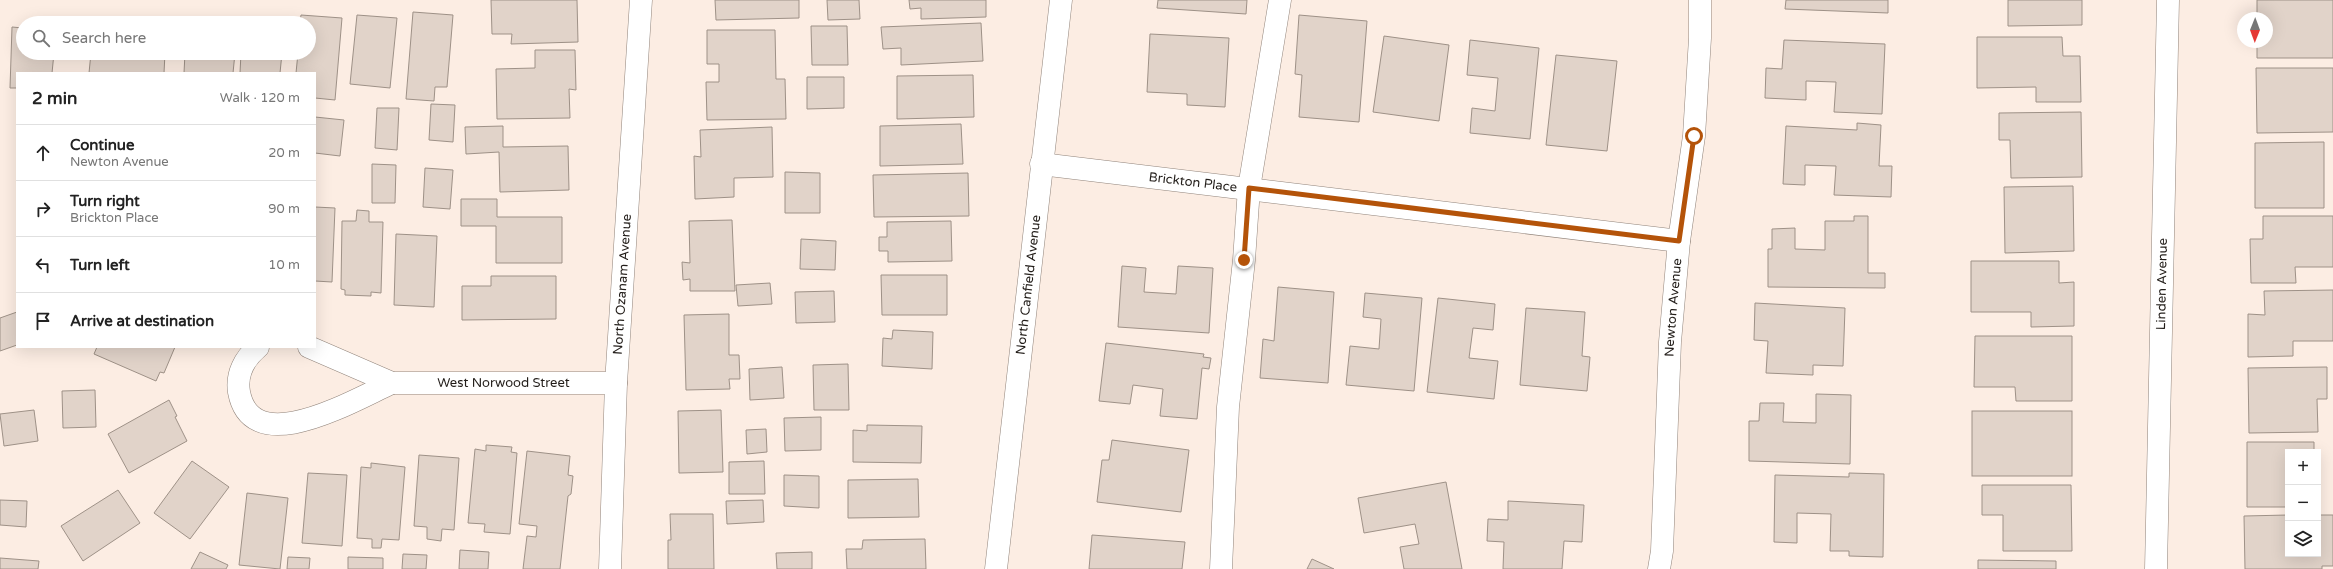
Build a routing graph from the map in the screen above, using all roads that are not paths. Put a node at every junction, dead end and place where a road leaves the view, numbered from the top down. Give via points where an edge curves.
1 (641, 0) edge
2 (1061, 0) edge
3 (1280, 0) edge
4 (1700, 0) edge
5 (2168, 0) edge
6 (1041, 164) junction
7 (1249, 188) junction
8 (1679, 241) junction
9 (257, 348) edge
10 (311, 348) edge
11 (392, 382) junction
12 (616, 383) junction
13 (610, 569) edge
14 (996, 569) edge
15 (1221, 569) edge
16 (1659, 569) edge
17 (2156, 569) edge

1 - 12 street, North Ozanam Avenue
2 - 6 street, North Canfield Avenue
3 - 7 street
4 - 8 street, Newton Avenue via 1694,136
5 - 17 street, Linden Avenue
6 - 7 street, Brickton Place
6 - 14 street, North Canfield Avenue
7 - 8 street, Brickton Place
7 - 15 street via 1228,407
8 - 16 street, Newton Avenue via 1670,342 1662,551
9 - 11 street, West Norwood Street via 248,356 240,372 239,392 245,408 261,423 277,426 296,423
10 - 11 street, West Norwood Street
11 - 12 street, West Norwood Street
12 - 13 street, North Ozanam Avenue

